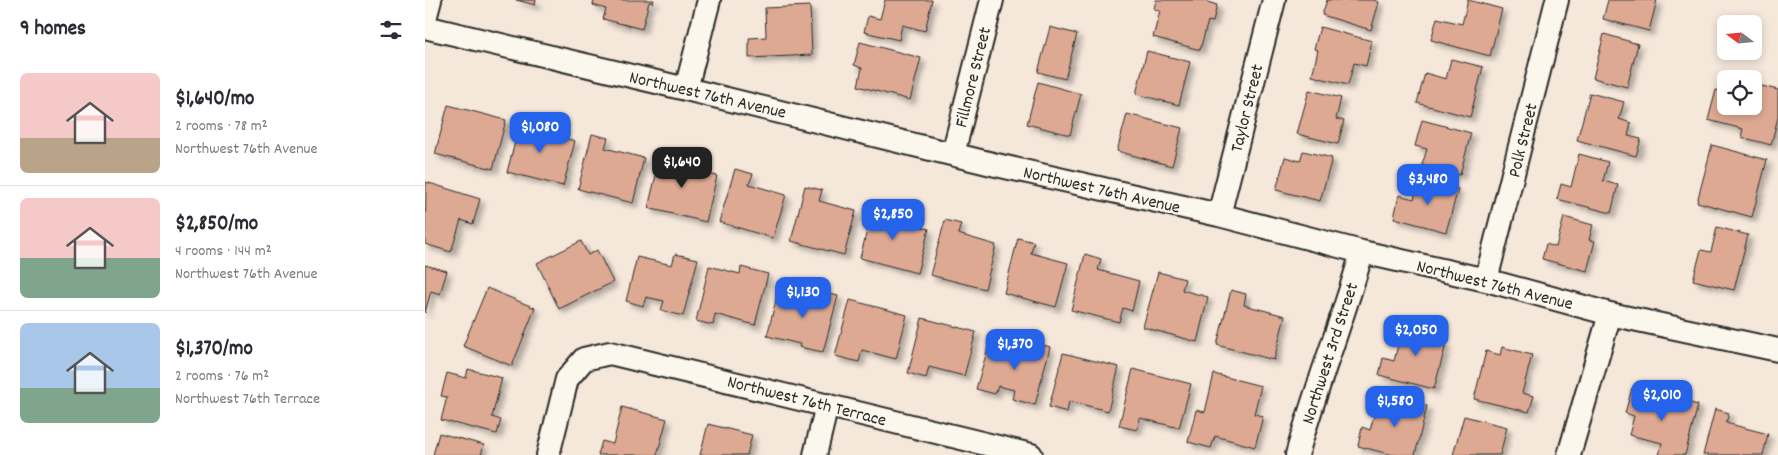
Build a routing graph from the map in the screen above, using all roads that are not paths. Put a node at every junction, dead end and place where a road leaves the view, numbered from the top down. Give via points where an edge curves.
1 (430, 0) edge
2 (709, 0) edge
3 (992, 0) edge
4 (1274, 0) edge
5 (1557, 0) edge
6 (425, 19) edge
7 (425, 27) edge
8 (686, 89) junction
9 (953, 154) junction
10 (1219, 215) junction
11 (1362, 252) junction
12 (1486, 280) junction
13 (1610, 314) junction
14 (1777, 346) edge
15 (827, 405) junction
16 (548, 455) edge
17 (815, 455) edge
18 (1031, 455) edge
19 (1297, 455) edge
20 (1569, 455) edge

1 - 6 street
2 - 8 street
3 - 9 street, Fillmore Street
4 - 10 street, Taylor Street
5 - 12 street, Polk Street
7 - 8 street, Northwest 76th Avenue
8 - 9 street, Northwest 76th Avenue
9 - 10 street, Northwest 76th Avenue
10 - 11 street, Northwest 76th Avenue
11 - 12 street, Northwest 76th Avenue
11 - 19 street, Northwest 3rd Street
12 - 13 street, Northwest 76th Avenue
13 - 14 street, Northwest 76th Avenue
13 - 20 street
15 - 16 street, Northwest 76th Terrace via 610,352 584,359 567,379
15 - 17 street
15 - 18 street, Northwest 76th Terrace

